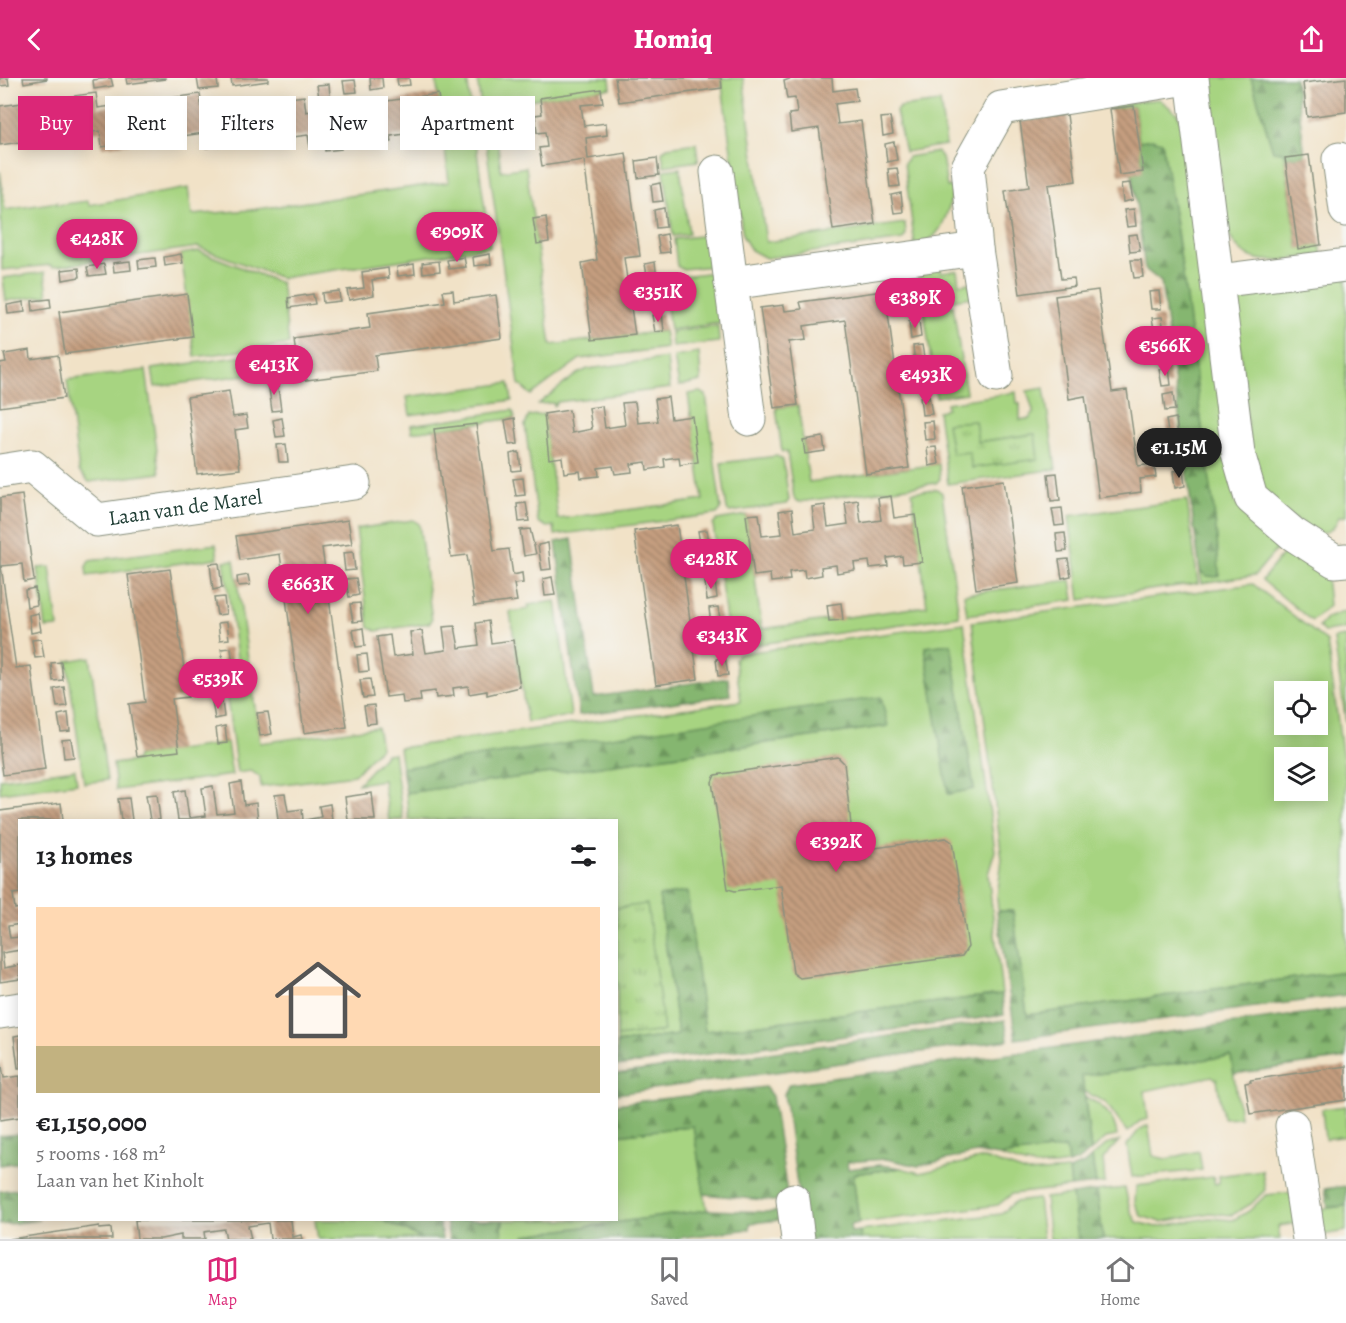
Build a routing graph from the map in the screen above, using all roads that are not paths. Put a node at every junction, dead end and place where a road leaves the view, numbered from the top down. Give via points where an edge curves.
1 (1190, 78) edge
2 (1339, 159) dead end
3 (717, 172) dead end
4 (1346, 210) edge
5 (976, 249) junction
6 (1346, 265) edge
7 (1218, 281) junction
8 (731, 283) junction
9 (996, 376) dead end
10 (749, 419) dead end
11 (0, 471) edge
12 (354, 483) dead end
13 (1346, 560) edge
14 (18, 1009) edge
15 (0, 1012) edge
16 (1292, 1126) dead end
17 (793, 1200) dead end
18 (798, 1239) edge
19 (1309, 1239) edge

1 - 5 street via 1000,108 968,166
1 - 7 street
2 - 4 street
3 - 8 street
5 - 8 street
5 - 9 street
6 - 7 street
7 - 13 street via 1238,453 1251,498 1293,534 1335,561
8 - 10 street
11 - 12 street, Laan van de Marel via 32,466 97,520
14 - 15 street
16 - 19 street
17 - 18 street

